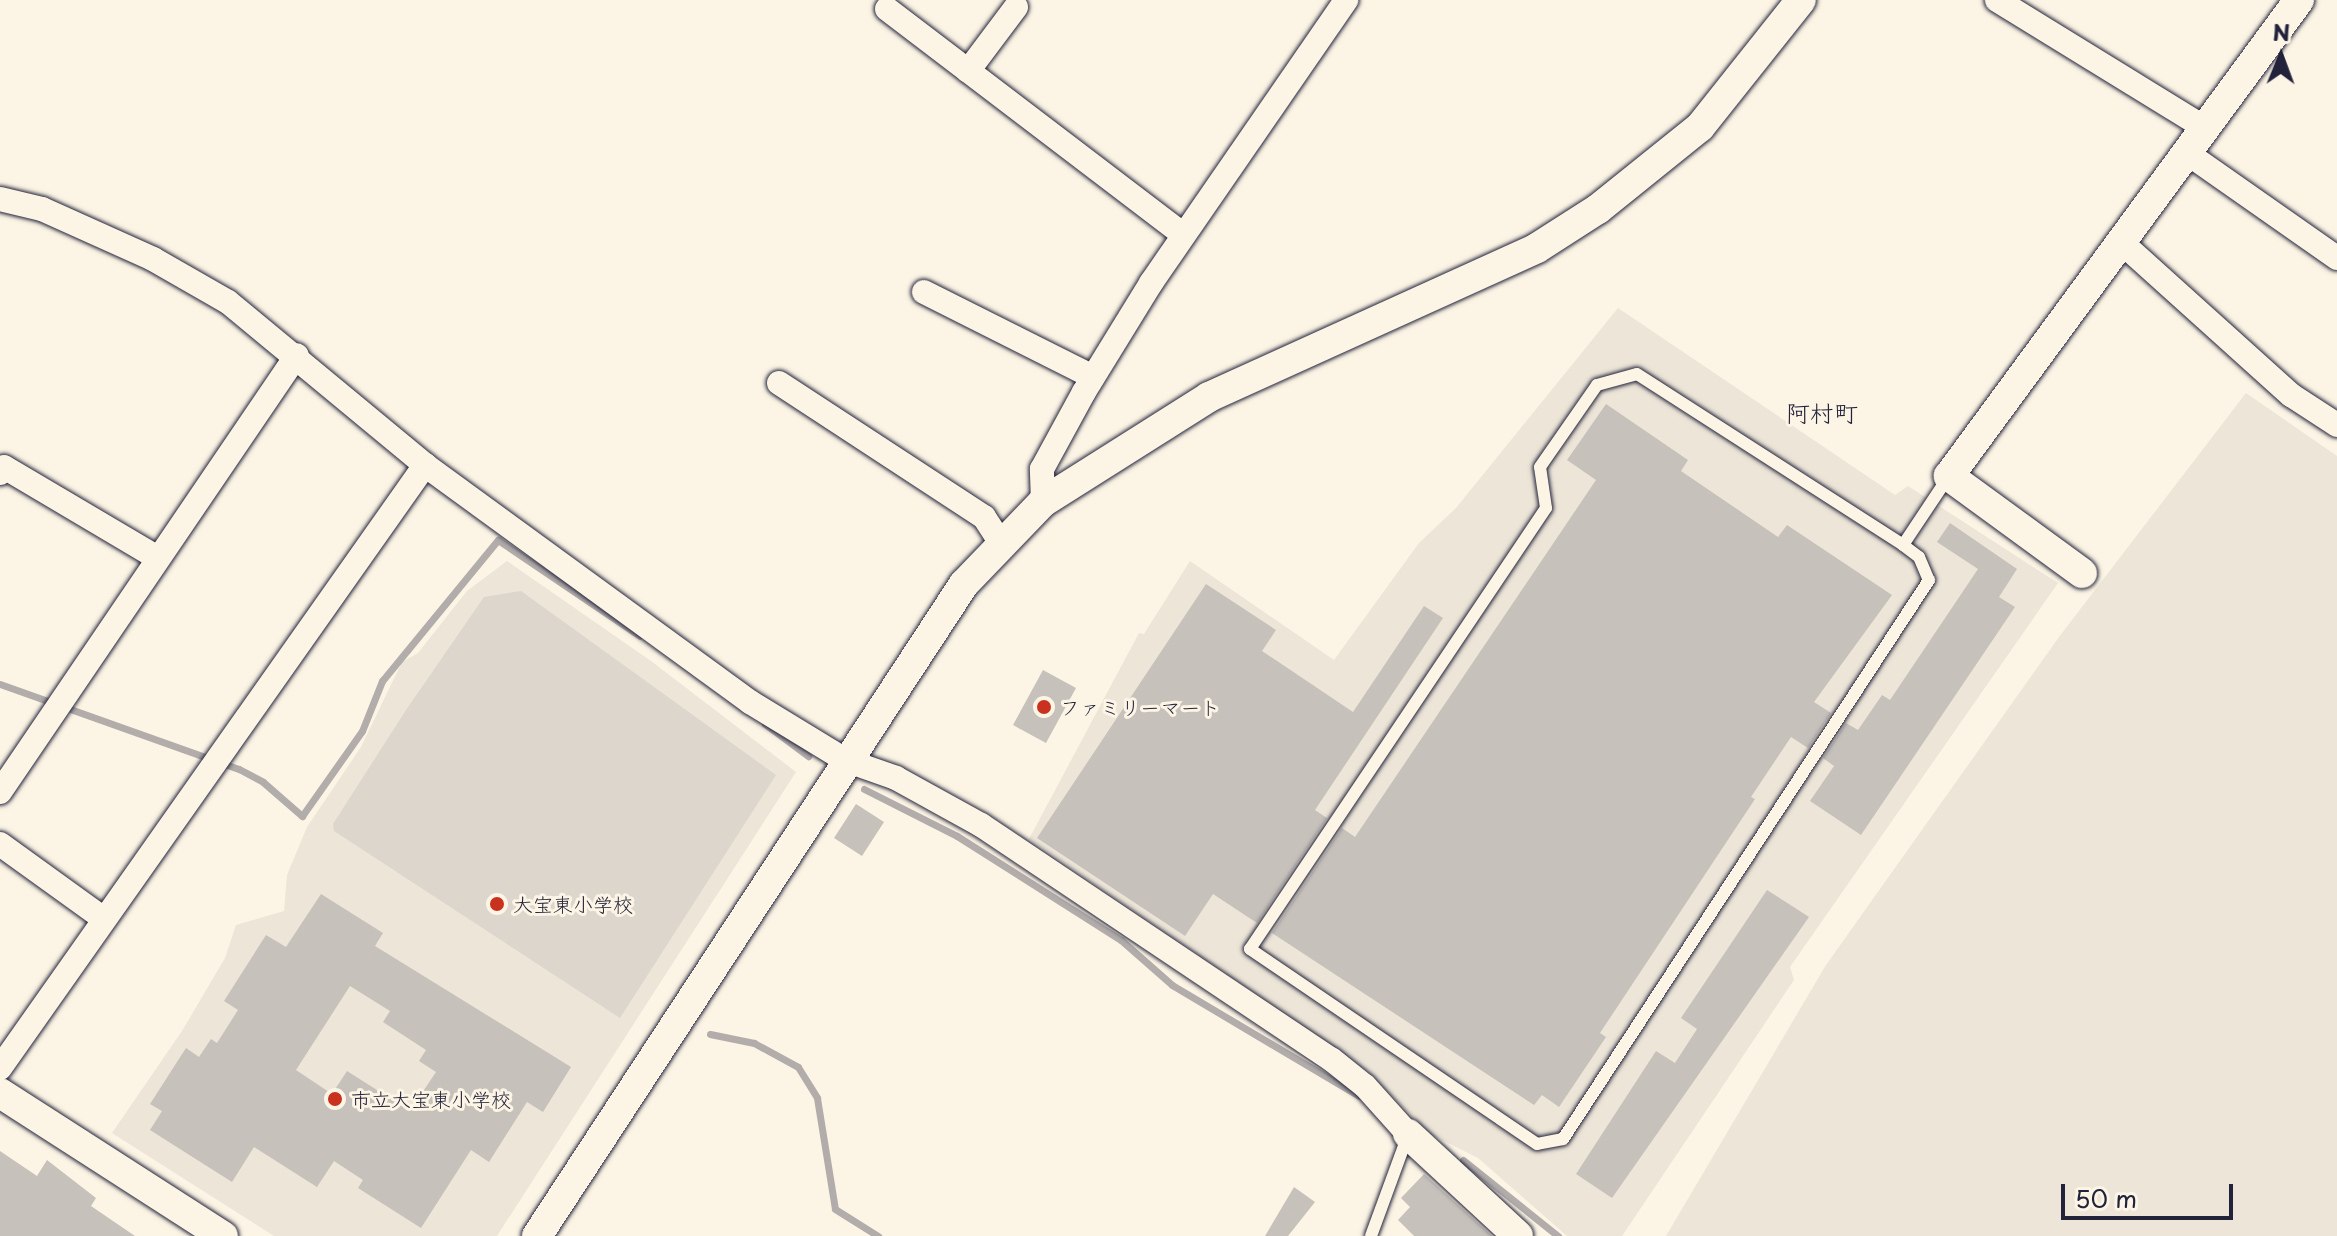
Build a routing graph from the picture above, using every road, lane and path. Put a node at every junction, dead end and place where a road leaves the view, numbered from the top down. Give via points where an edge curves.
1 (1346, 0) edge
2 (1801, 0) edge
3 (1997, 0) edge
4 (2299, 0) edge
5 (1016, 7) dead end
6 (887, 9) dead end
7 (968, 71) junction
8 (2205, 128) junction
9 (2187, 153) junction
10 (0, 199) edge
11 (1184, 235) junction
12 (2121, 242) junction
13 (2337, 258) edge
14 (924, 292) dead end
15 (297, 355) junction
16 (1093, 377) junction
17 (779, 383) dead end
18 (2337, 425) edge
19 (425, 465) junction
20 (0, 473) edge
21 (1949, 476) junction
22 (1043, 502) junction
23 (1002, 545) junction
24 (1903, 545) junction
25 (156, 557) junction
26 (2082, 573) dead end
27 (845, 760) junction
28 (0, 792) edge
29 (0, 844) edge
30 (104, 919) junction
31 (0, 1068) edge
32 (0, 1093) edge
33 (1408, 1134) junction
34 (223, 1236) edge
35 (537, 1236) edge
36 (1371, 1236) edge
37 (1518, 1236) edge

1 - 11 street
2 - 22 street via 1700,127 1598,209 1537,248 1209,397
3 - 8 street
4 - 8 street
5 - 7 street
6 - 7 street
7 - 11 street
8 - 9 street
9 - 12 street
9 - 13 street
10 - 15 street via 42,209 153,259 228,302
11 - 16 street
12 - 18 street via 2291,395
12 - 21 street
14 - 16 street
15 - 19 street
15 - 25 street
16 - 22 street via 1042,469
17 - 23 street via 984,517
19 - 27 street via 750,702
19 - 30 street
20 - 25 street via 4,467
21 - 24 lane
21 - 26 street
22 - 23 street
23 - 27 street via 964,584
24 - 24 lane via 1637,374 1597,385 1540,467 1546,508 1250,949 1537,1144 1563,1139 1929,580 1919,557
25 - 28 street
27 - 33 street via 896,778 981,825 1201,970 1331,1059 1365,1086
27 - 35 street
29 - 30 street
30 - 31 street
32 - 34 street
33 - 36 lane
33 - 37 street

